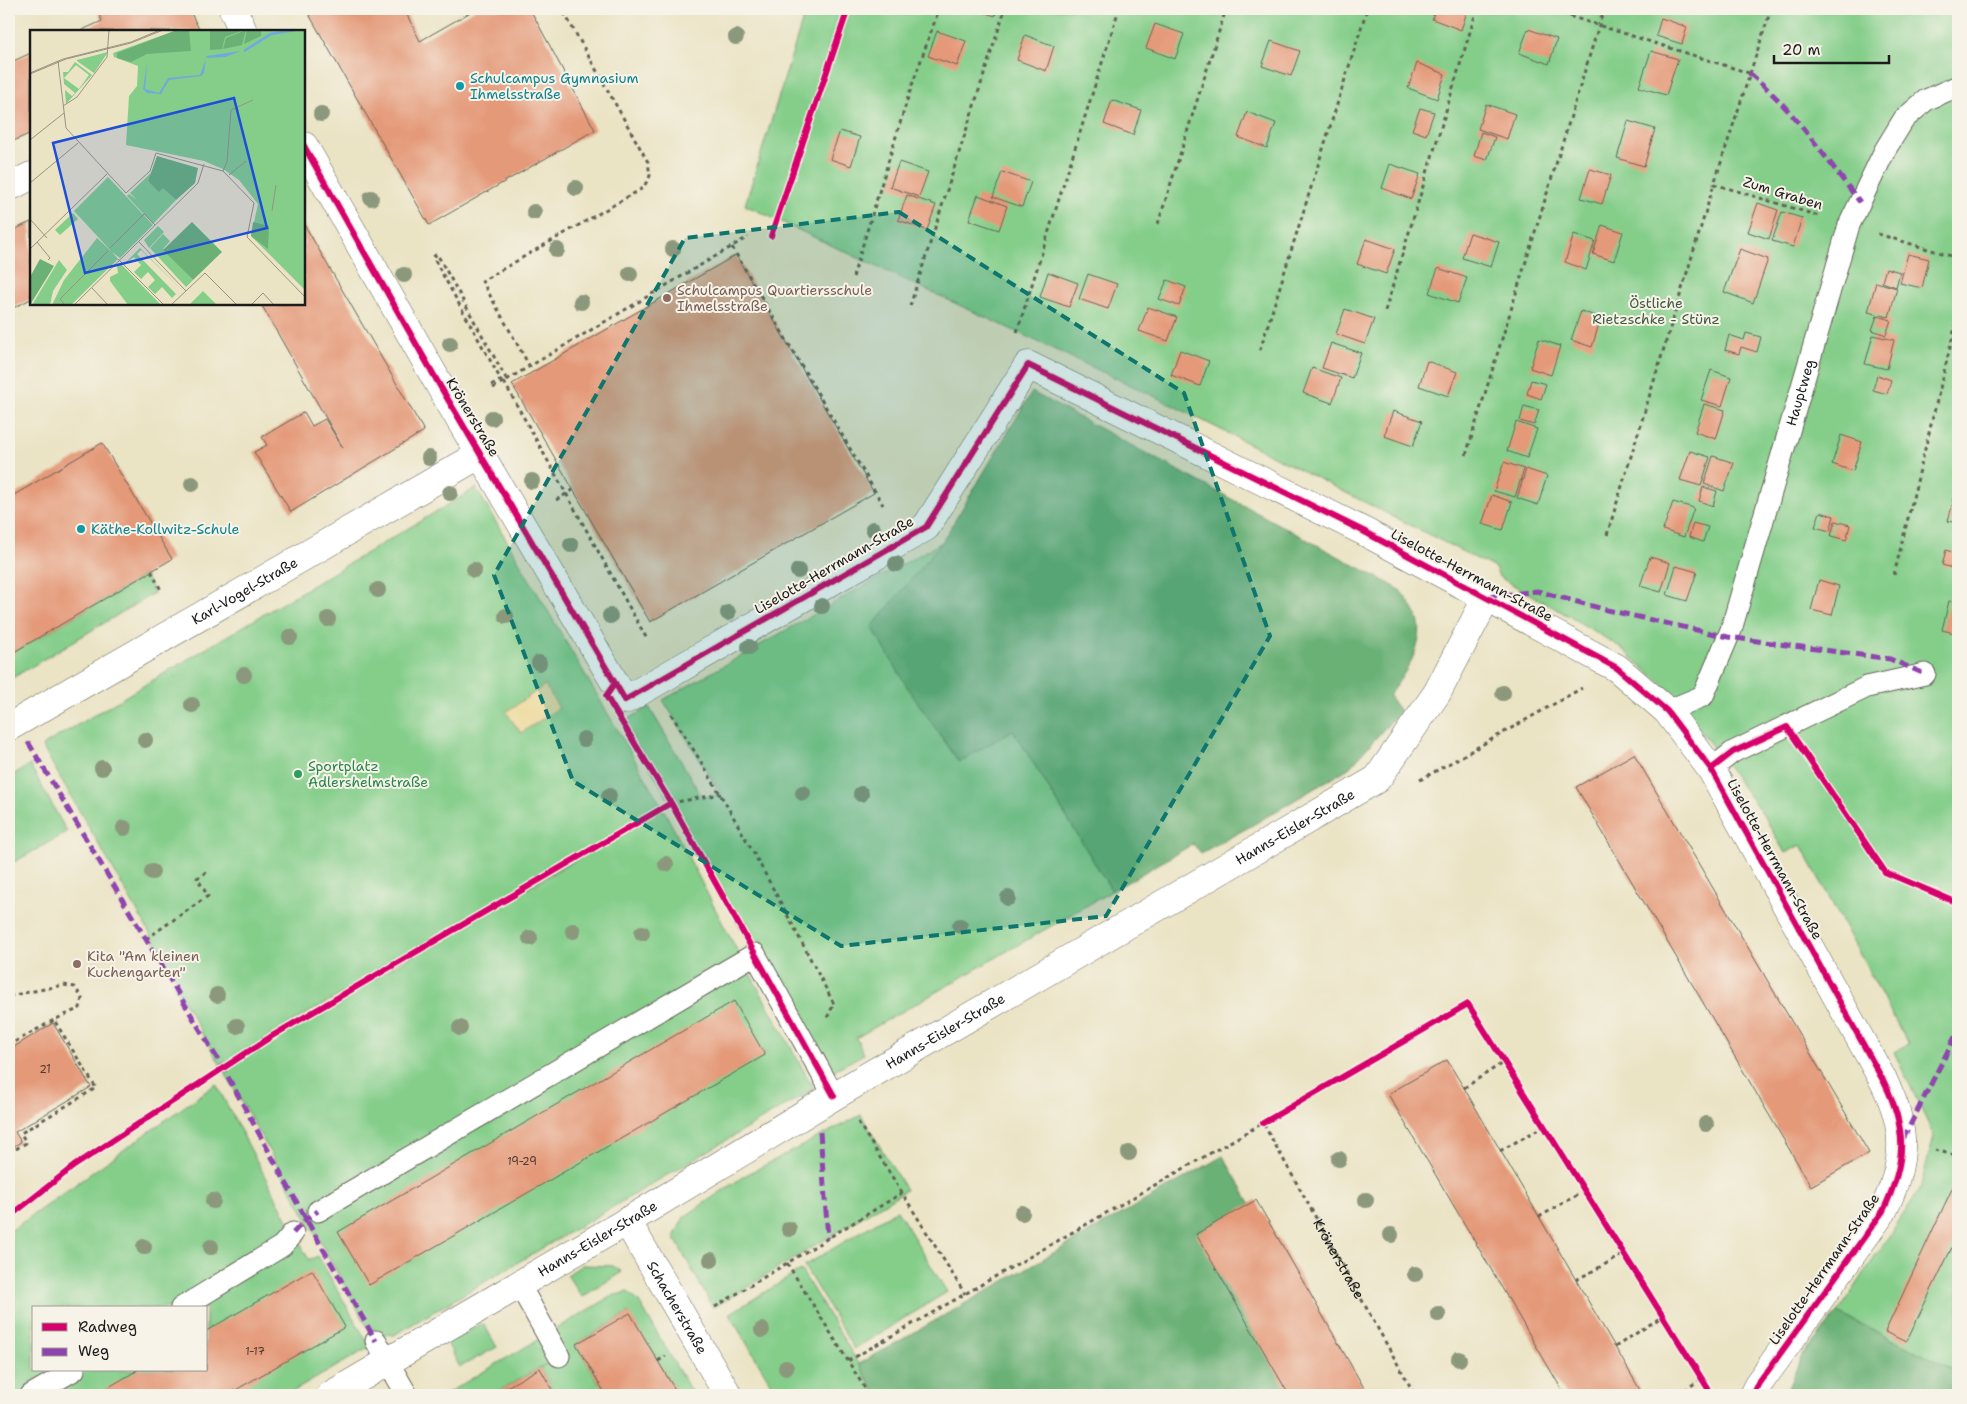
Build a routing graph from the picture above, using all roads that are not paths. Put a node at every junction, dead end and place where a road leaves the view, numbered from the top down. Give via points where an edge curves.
1 (233, 9) edge
2 (243, 30) edge
3 (1958, 86) edge
4 (305, 148) edge
5 (30, 176) edge
6 (9, 187) edge
7 (481, 454) junction
8 (1487, 597) junction
9 (1925, 674) dead end
10 (625, 700) joint
11 (1666, 711) junction
12 (9, 726) edge
13 (1712, 769) junction
14 (834, 1096) junction
15 (318, 1211) dead end
16 (627, 1221) junction
17 (293, 1233) dead end
18 (519, 1284) junction
19 (184, 1306) edge
20 (382, 1351) junction
21 (559, 1356) dead end
22 (71, 1372) edge
23 (31, 1395) edge
24 (331, 1395) edge
25 (407, 1395) edge
26 (728, 1395) edge
27 (1753, 1395) edge

1 - 2 street
3 - 11 lane, Hauptweg via 1926,100 1904,120 1885,150 1849,225 1731,630 1703,696
4 - 7 street, Krönerstraße
5 - 6 street
7 - 10 street, Krönerstraße
7 - 12 street, Karl-Vogel-Straße
8 - 10 street, Liselotte-Herrmann-Straße via 1028,365 926,527
8 - 11 street, Liselotte-Herrmann-Straße via 1617,668
8 - 14 street, Hanns-Eisler-Straße via 1437,693 1378,779
9 - 13 lane via 1867,687 1733,752
11 - 13 street, Liselotte-Herrmann-Straße
13 - 27 street, Liselotte-Herrmann-Straße via 1884,1082 1897,1113 1902,1142 1901,1159 1883,1211
14 - 15 lane via 755,954
14 - 16 street, Hanns-Eisler-Straße
16 - 18 street, Hanns-Eisler-Straße
16 - 26 street, Schacherstraße
17 - 19 lane via 282,1246
18 - 20 street, Hanns-Eisler-Straße
18 - 21 lane
20 - 24 street, Hanns-Eisler-Straße
20 - 25 lane
22 - 23 lane

